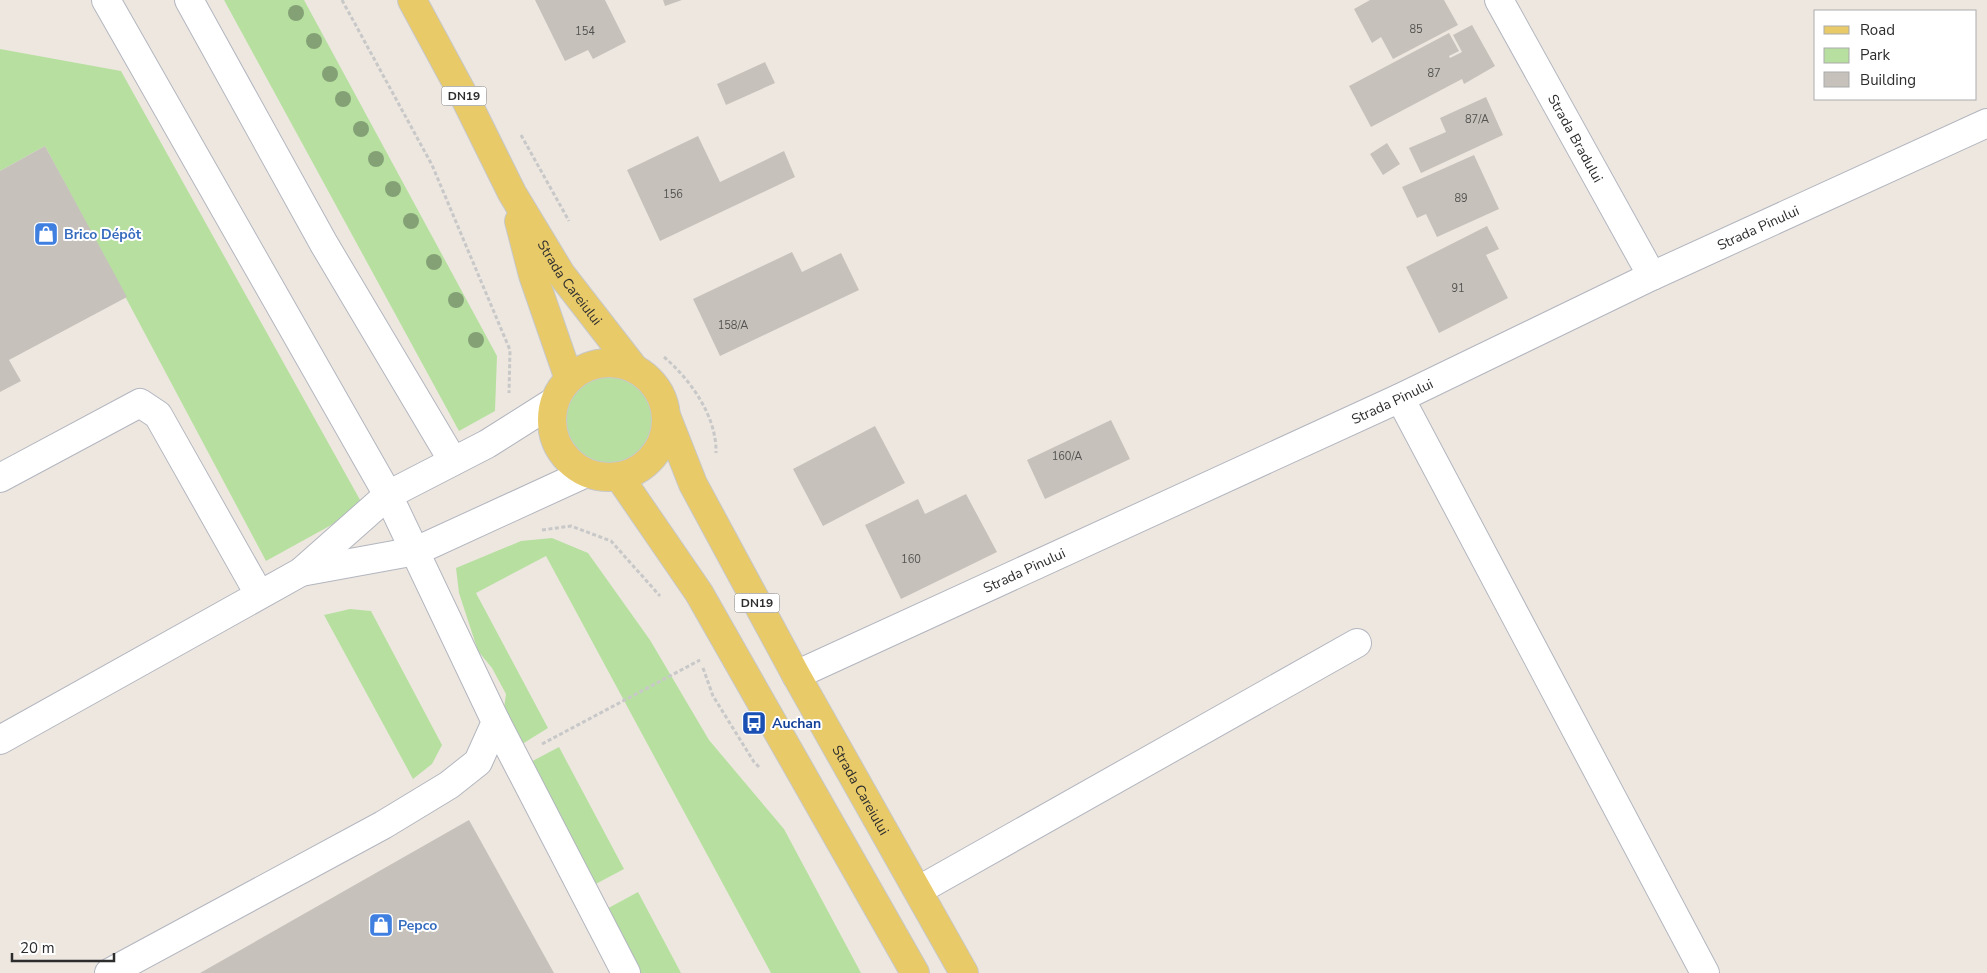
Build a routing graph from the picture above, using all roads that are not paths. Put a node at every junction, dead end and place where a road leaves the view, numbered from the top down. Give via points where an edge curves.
1 (106, 0) edge
2 (189, 0) edge
3 (412, 0) edge
4 (1499, 0) edge
5 (1987, 123) edge
6 (512, 193) junction
7 (1652, 276) junction
8 (634, 368) junction
9 (562, 390) junction
10 (1400, 398) junction
11 (667, 418) junction
12 (453, 461) junction
13 (586, 473) junction
14 (0, 478) edge
15 (620, 478) junction
16 (388, 494) junction
17 (416, 550) junction
18 (301, 572) junction
19 (259, 594) junction
20 (1357, 642) dead end
21 (796, 675) junction
22 (496, 722) junction
23 (0, 740) edge
24 (919, 890) junction
25 (109, 973) edge
26 (626, 973) edge
27 (915, 973) edge
28 (964, 973) edge
29 (1705, 973) edge

1 - 16 street
2 - 12 street via 324,244
3 - 6 main road, Strada Careiului / DN19
4 - 7 street, Strada Bradului
5 - 7 street, Strada Pinului
6 - 8 main road, Strada Careiului / DN19 via 561,274
6 - 9 main road, Strada Careiului / DN19
7 - 10 street, Strada Pinului
8 - 9 main road, DN19 via 617,363 583,368
8 - 11 main road, DN19 via 657,388
9 - 12 street via 486,444
9 - 13 main road, DN19 via 552,417 554,435 571,464
10 - 21 street, Strada Pinului
10 - 29 street
11 - 15 main road, DN19 via 665,437 656,455 642,468
11 - 21 main road, Strada Careiului / DN19 via 693,484
12 - 16 street
13 - 15 main road, DN19
13 - 17 street
14 - 19 street via 140,403 158,415
15 - 27 main road via 699,593
16 - 17 street
16 - 18 street
17 - 18 street
17 - 22 street
18 - 19 street
19 - 23 street
20 - 24 street
21 - 24 main road, Strada Careiului / DN19
22 - 25 street via 478,762 449,785 383,825
22 - 26 street
24 - 28 main road, Strada Careiului / DN19

